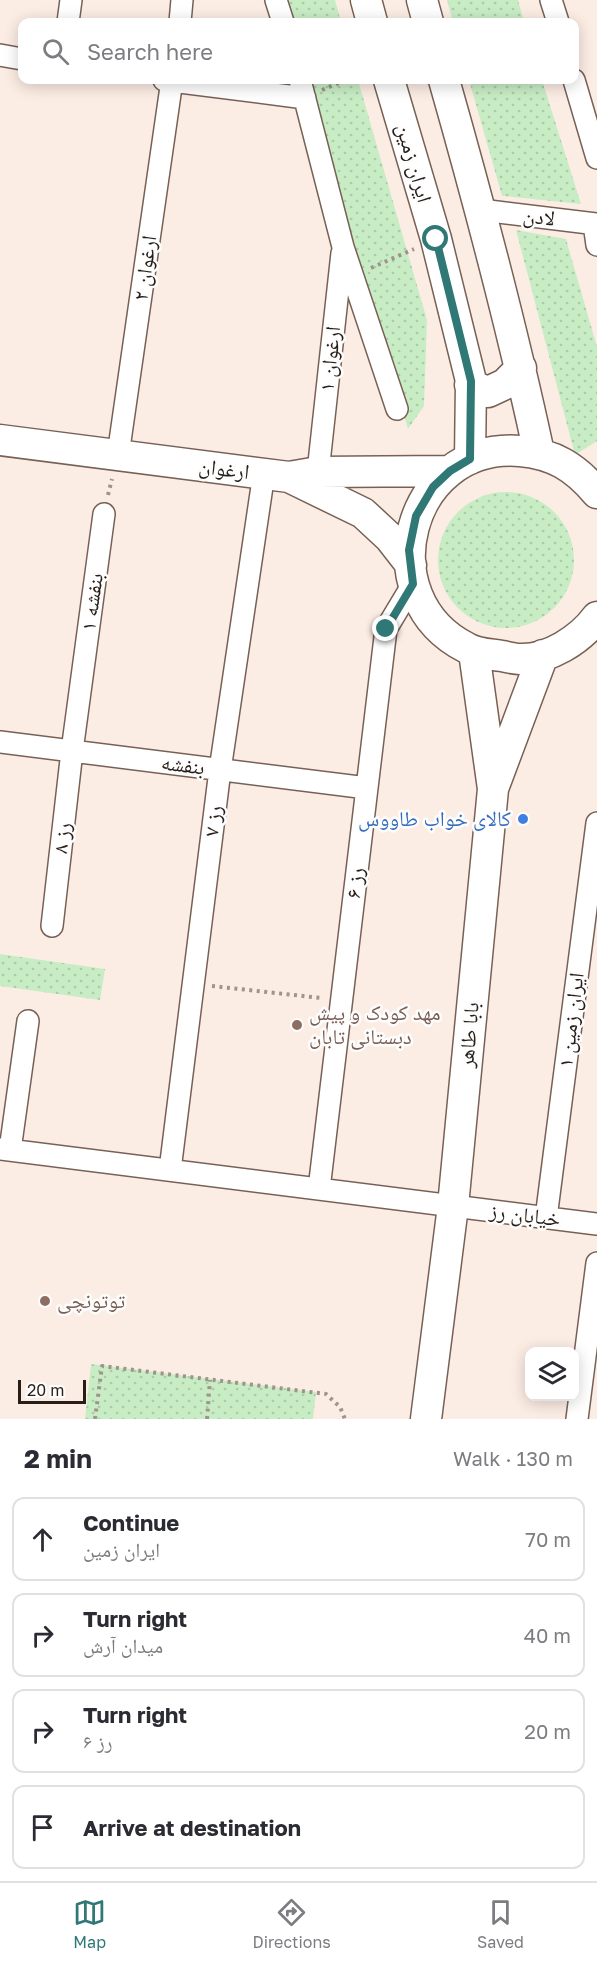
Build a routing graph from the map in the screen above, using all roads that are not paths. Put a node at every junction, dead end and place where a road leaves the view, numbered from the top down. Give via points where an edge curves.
1 (71, 0) edge
2 (182, 0) edge
3 (276, 0) edge
4 (366, 0) edge
5 (422, 0) edge
6 (551, 0) edge
7 (69, 18) edge
8 (180, 18) edge
9 (282, 18) edge
10 (371, 18) edge
11 (427, 18) edge
12 (557, 18) edge
13 (0, 56) edge
14 (18, 58) edge
15 (168, 84) edge
16 (229, 84) edge
17 (390, 84) edge
18 (445, 84) edge
19 (575, 84) edge
20 (303, 89) edge
21 (597, 158) edge
22 (481, 210) junction
23 (595, 224) edge
24 (597, 245) edge
25 (343, 247) junction
26 (520, 368) junction
27 (471, 385) junction
28 (397, 409) dead end
29 (0, 440) edge
30 (539, 453) junction
31 (118, 455) junction
32 (460, 465) junction
33 (318, 472) junction
34 (276, 475) junction
35 (597, 493) edge
36 (104, 514) road end
37 (412, 574) junction
38 (597, 617) edge
39 (587, 646) edge
40 (474, 651) junction
41 (543, 655) junction
42 (0, 742) edge
43 (72, 751) junction
44 (220, 770) junction
45 (367, 789) junction
46 (493, 789) junction
47 (597, 823) edge
48 (52, 926) dead end
49 (28, 1021) dead end
50 (5, 1149) edge
51 (170, 1170) junction
52 (319, 1189) junction
53 (453, 1206) junction
54 (546, 1218) junction
55 (597, 1224) edge
56 (597, 1263) edge
57 (426, 1419) edge
58 (577, 1419) edge

1 - 7 street
2 - 8 street
3 - 9 street
4 - 10 main road
5 - 11 main road
6 - 12 street
13 - 14 street
15 - 31 street, ارغوان ۲
16 - 20 street
17 - 27 main road, ایران زمین via 436,239
18 - 22 main road
19 - 21 street
20 - 25 street
22 - 23 street, لادن
22 - 26 main road
23 - 24 street
25 - 28 street
25 - 33 street, ارغوان ۱
26 - 27 main road via 505,384 488,392
26 - 30 main road
27 - 32 main road, ایران زمین
29 - 31 main road, ارغوان
30 - 32 main road, ارغوان via 504,450
30 - 35 main road, ارغوان via 569,466
31 - 34 main road, ارغوان
32 - 33 main road, ارغوان
32 - 37 main road via 433,487 416,516 409,550
33 - 34 main road, ارغوان
34 - 37 main road via 363,513 390,538
34 - 44 street, رز ۷
36 - 43 street, بنفشه ۱
37 - 40 main road via 424,609 442,631
37 - 45 street, رز ۶ via 386,629
38 - 39 main road
39 - 41 main road
40 - 41 main road via 521,659
40 - 46 main road, بابا طاهر
41 - 46 main road
42 - 43 street, بنفشه
43 - 44 street, بنفشه
43 - 48 street, رز ۸
44 - 45 street, بنفشه
44 - 51 street, رز ۷
45 - 52 street, رز ۶
46 - 53 main road, بابا طاهر
47 - 54 street, ایران زمین ۱
49 - 50 street
50 - 51 street, خیابان رز
51 - 52 street, خیابان رز
52 - 53 street, خیابان رز
53 - 54 street, خیابان رز
53 - 57 main road, بابا طاهر
54 - 55 street, خیابان رز
56 - 58 street

